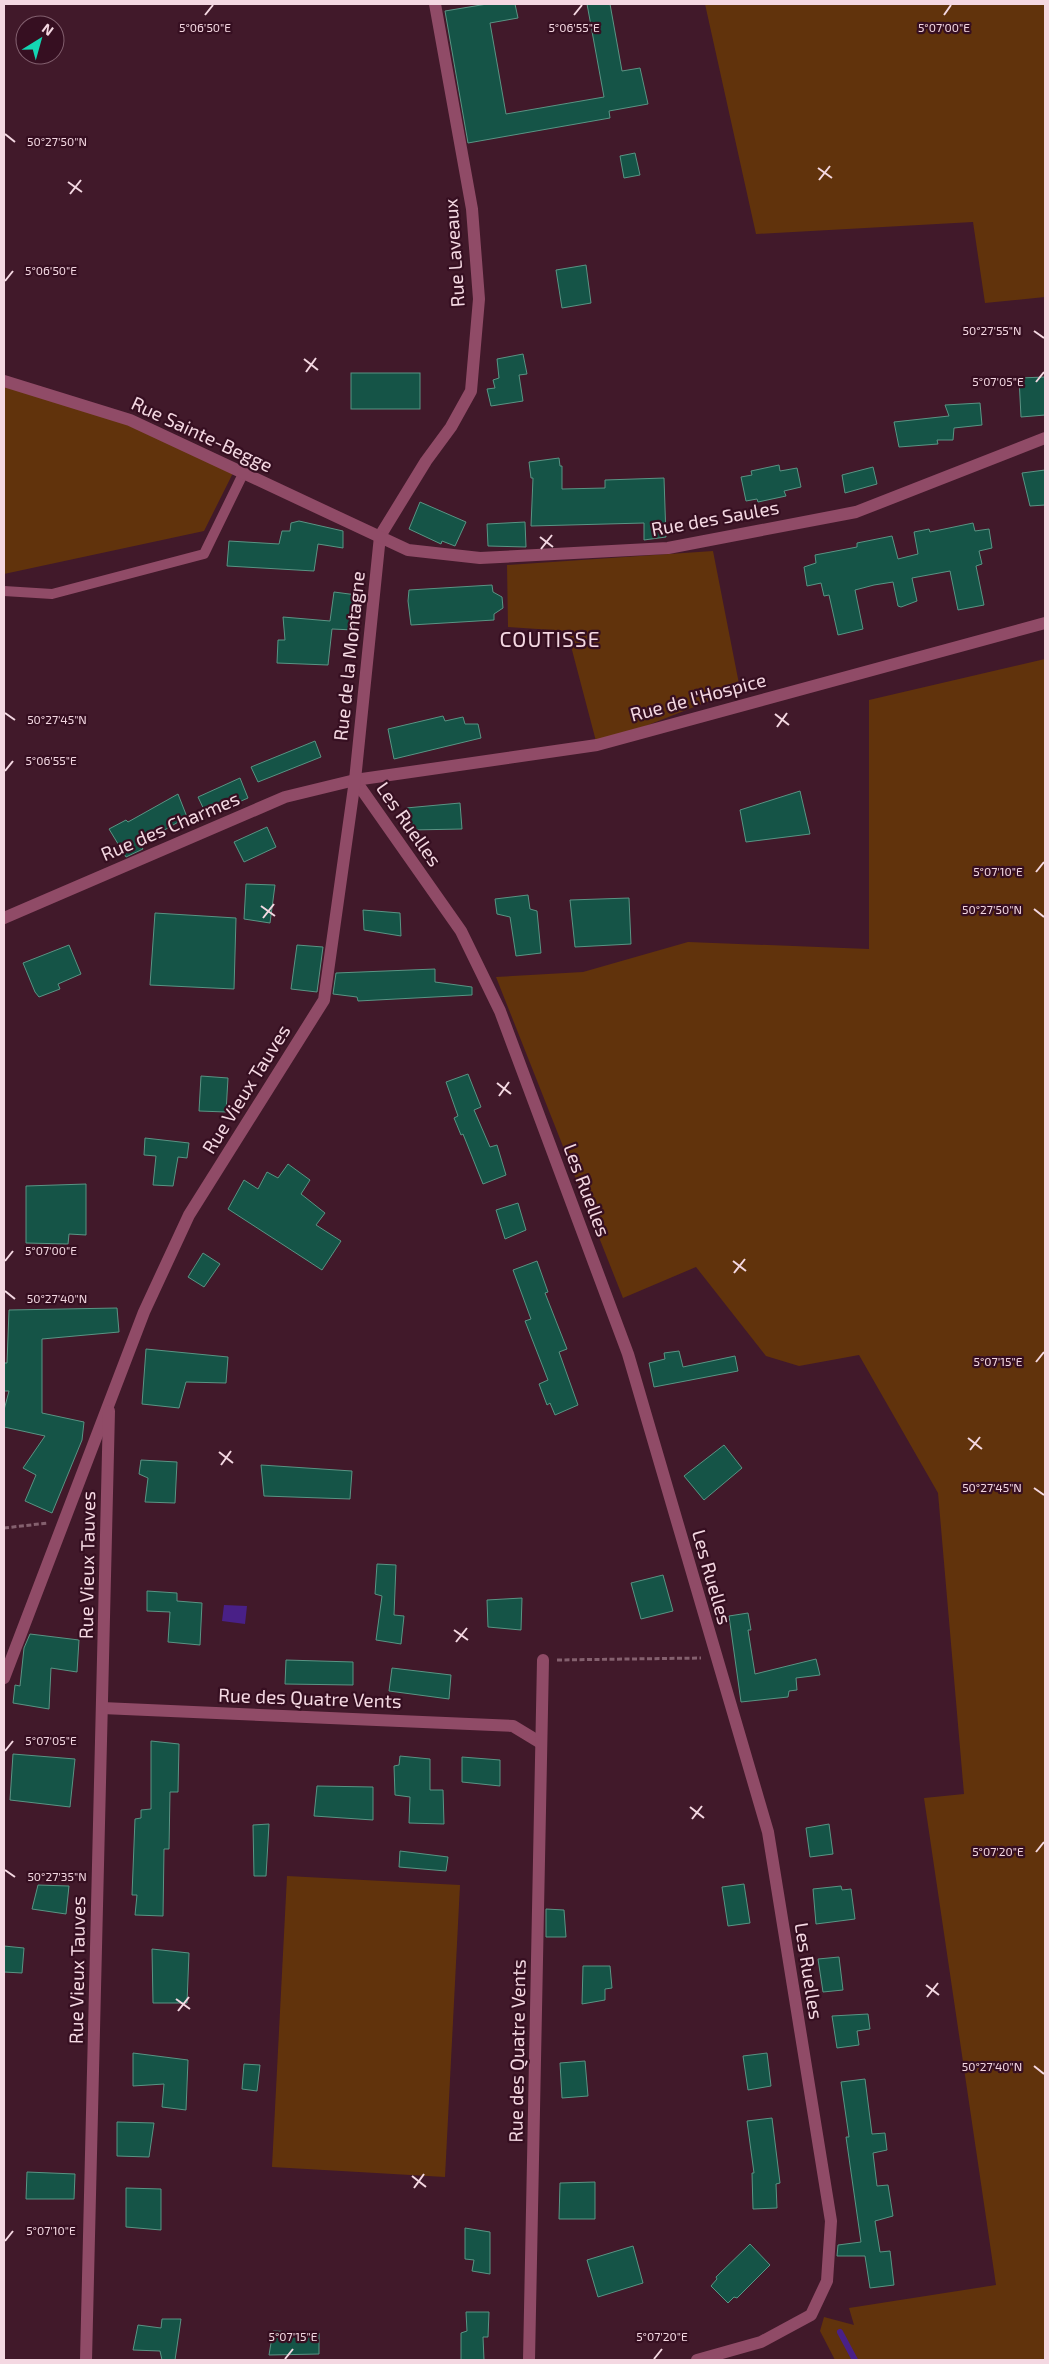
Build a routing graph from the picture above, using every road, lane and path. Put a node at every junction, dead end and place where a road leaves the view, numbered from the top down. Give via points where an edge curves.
1 (435, 4) edge
2 (4, 381) edge
3 (1045, 438) edge
4 (244, 474) junction
5 (380, 536) junction
6 (4, 591) edge
7 (1045, 623) edge
8 (355, 780) junction
9 (4, 918) edge
10 (109, 1401) junction
11 (63, 1521) junction
12 (4, 1528) edge
13 (716, 1658) junction
14 (543, 1660) joint
15 (4, 1678) edge
16 (102, 1708) junction
17 (541, 1743) junction
18 (86, 2360) edge
19 (529, 2360) edge
20 (696, 2360) edge

1 - 5 street, Rue Laveaux via 472,209 480,299 471,391
2 - 4 street, Rue Sainte-Begge via 130,420
3 - 5 street, Rue des Saules via 856,512 668,548 480,558 408,550
4 - 5 street, Rue Sainte-Begge
4 - 6 lane via 204,554 52,594
5 - 8 street, Rue de la Montagne
7 - 8 street, Rue de l'Hospice via 597,745
8 - 9 street, Rue des Charmes via 285,797
8 - 10 street, Rue Vieux Tauves via 324,1000 189,1215 144,1312
8 - 13 street, Les Ruelles via 461,931 500,1011 628,1354
10 - 11 street, Rue Vieux Tauves
10 - 16 street, Rue Vieux Tauves
11 - 12 path
11 - 15 street, Rue Vieux Tauves
13 - 14 path
13 - 20 street, Les Ruelles via 768,1832 831,2222 827,2281 811,2315 761,2342
14 - 17 street, Rue des Quatre Vents
16 - 17 street, Rue des Quatre Vents via 513,1726
16 - 18 street, Rue Vieux Tauves
17 - 19 street, Rue des Quatre Vents

